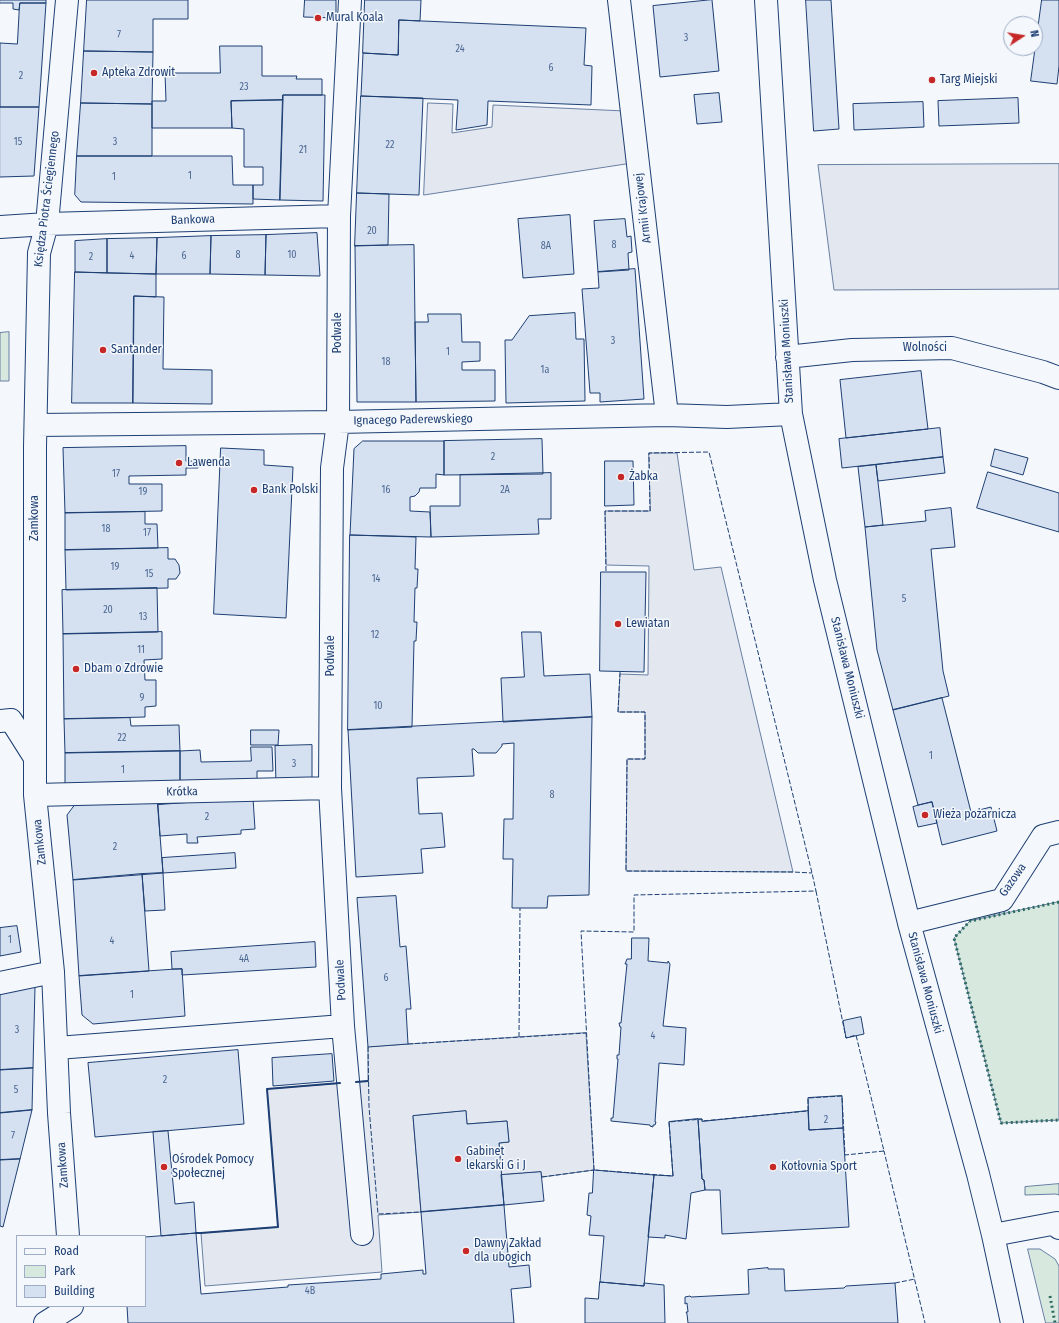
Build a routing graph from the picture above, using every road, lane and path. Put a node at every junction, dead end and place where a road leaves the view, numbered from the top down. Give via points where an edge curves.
1 (67, 0) edge
2 (350, 0) edge
3 (619, 0) edge
4 (766, 0) edge
5 (339, 216) junction
6 (47, 224) junction
7 (0, 227) edge
8 (788, 357) junction
9 (1059, 378) edge
10 (791, 414) junction
11 (667, 415) junction
12 (338, 422) junction
13 (36, 425) junction
14 (35, 447) joint
15 (0, 721) edge
16 (35, 758) junction
17 (330, 788) junction
18 (35, 795) junction
19 (1059, 832) edge
20 (909, 923) junction
21 (53, 972) junction
22 (0, 983) edge
23 (343, 1026) junction
24 (57, 1048) junction
25 (1059, 1228) edge
26 (362, 1234) dead end
27 (68, 1235) edge
28 (993, 1235) junction
29 (71, 1307) edge
30 (73, 1307) edge
31 (45, 1323) edge
32 (75, 1323) edge
33 (1012, 1323) edge

1 - 6 street, Księdza Piotra Ściegiennego
2 - 5 street, Podwale
3 - 11 street, Armii Krajowej
4 - 8 street, Stanisława Moniuszki
5 - 6 street, Bankowa
5 - 12 street, Podwale
6 - 7 street, Bankowa
6 - 13 street, Księdza Piotra Ściegiennego via 39,253
8 - 9 street, Wolności via 866,349 952,348
8 - 10 street, Stanisława Moniuszki
10 - 11 street, Ignacego Paderewskiego
10 - 20 street, Stanisława Moniuszki via 825,580
11 - 12 street, Ignacego Paderewskiego
12 - 13 street, Ignacego Paderewskiego
12 - 17 street, Podwale via 332,468
13 - 14 street, Księdza Piotra Ściegiennego
14 - 16 street, Zamkowa
15 - 16 street via 11,720
16 - 18 street, Zamkowa
17 - 18 street, Krótka
17 - 23 street, Podwale
18 - 21 street, Zamkowa
19 - 20 street, Gazowa via 1043,836 1002,900
20 - 28 street, Stanisława Moniuszki
21 - 22 street
21 - 24 street, Zamkowa
23 - 24 street
23 - 26 street, Podwale
24 - 27 street, Zamkowa
25 - 28 street via 1057,1223
28 - 33 street, Stanisława Moniuszki
29 - 31 street
30 - 32 street

